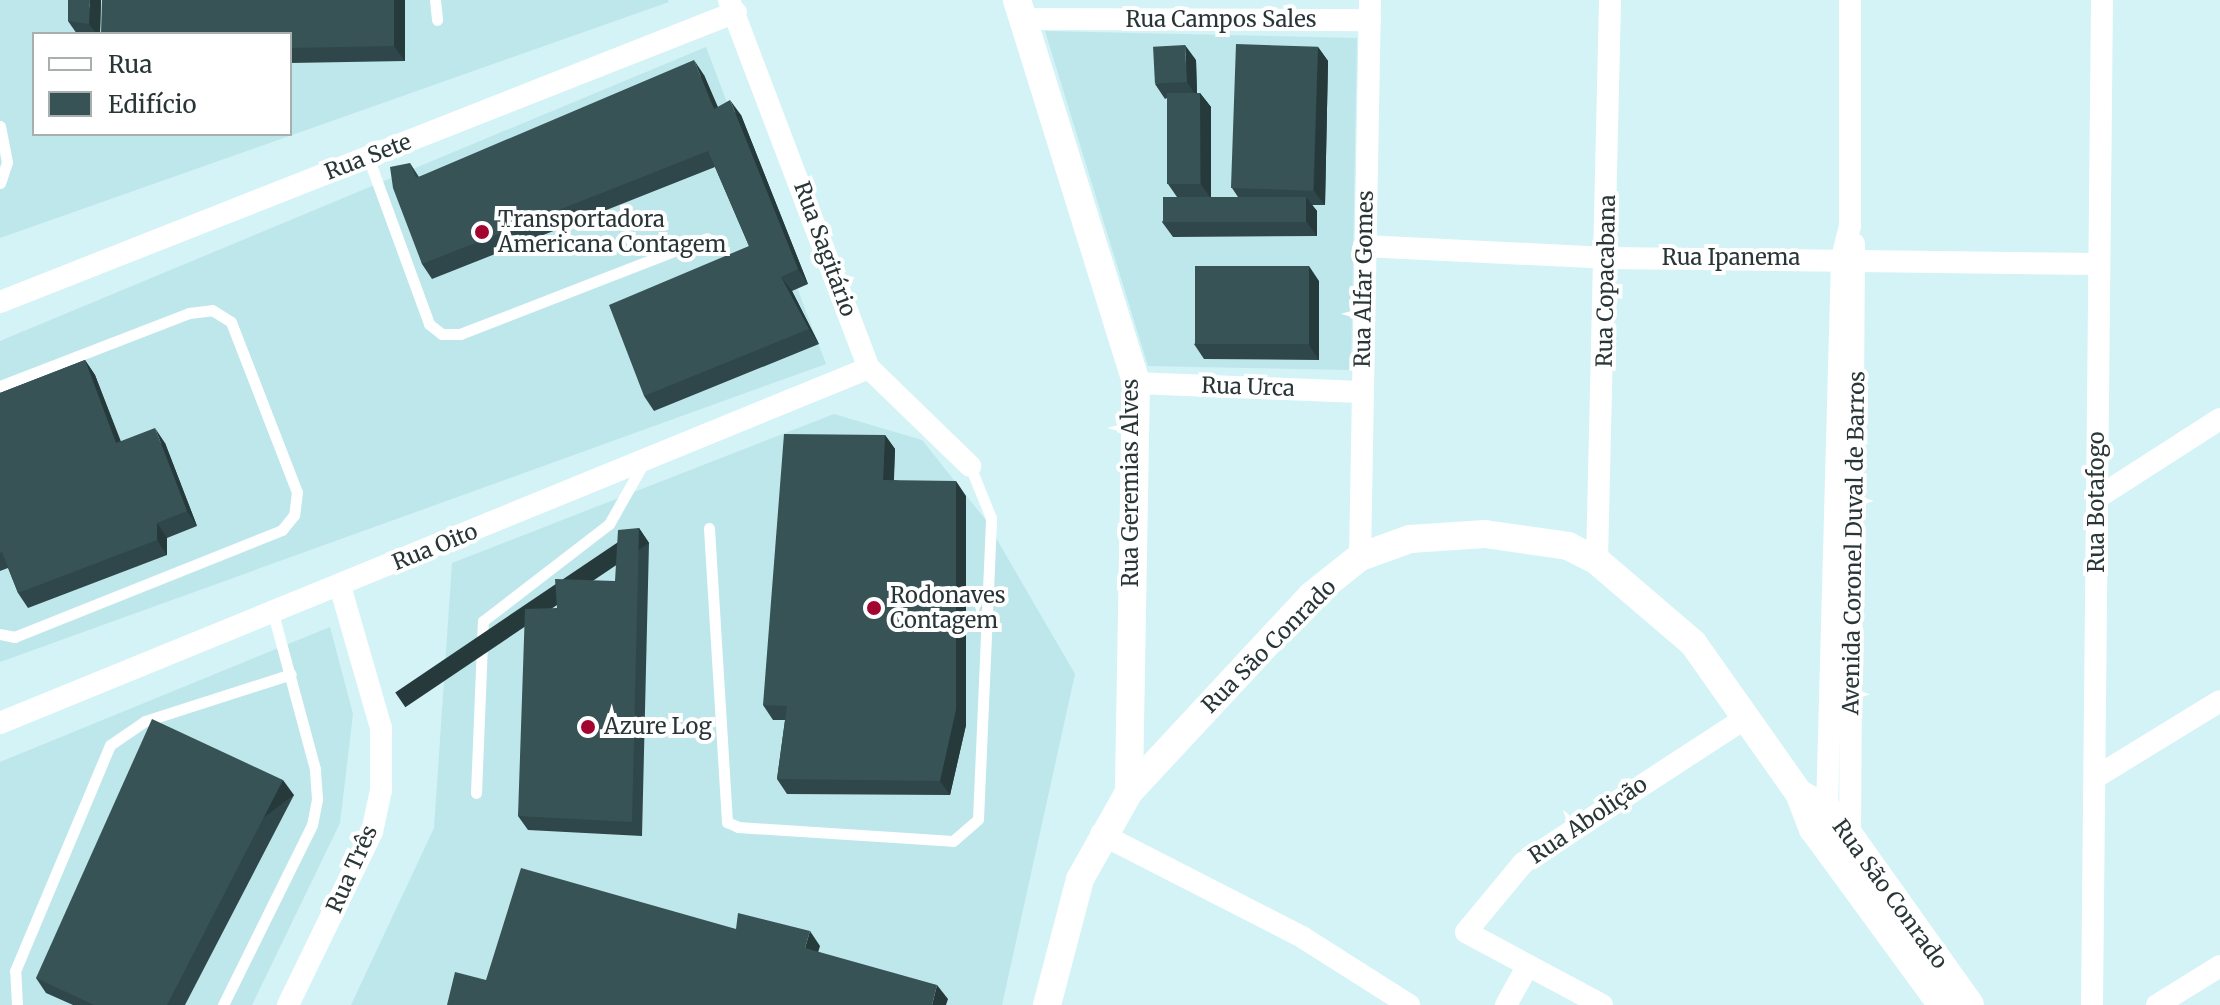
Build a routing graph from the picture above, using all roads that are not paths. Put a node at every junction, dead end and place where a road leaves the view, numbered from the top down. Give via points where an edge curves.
1 (435, 0) edge
2 (1610, 0) edge
3 (1850, 0) edge
4 (2102, 0) edge
5 (732, 6) edge
6 (1020, 9) edge
7 (1370, 10) edge
8 (437, 20) dead end
9 (0, 126) edge
10 (368, 157) junction
11 (0, 183) edge
12 (707, 238) dead end
13 (1364, 246) junction
14 (1607, 258) junction
15 (1850, 258) junction
16 (2099, 264) junction
17 (0, 302) edge
18 (869, 368) junction
19 (1136, 383) junction
20 (0, 386) edge
21 (1361, 392) junction
22 (2220, 419) edge
23 (643, 463) junction
24 (970, 466) joint
25 (2097, 498) junction
26 (709, 528) dead end
27 (1360, 557) junction
28 (1597, 561) junction
29 (340, 586) junction
30 (273, 613) junction
31 (0, 634) edge
32 (291, 674) junction
33 (2220, 701) edge
34 (1841, 709) junction
35 (1747, 717) junction
36 (0, 723) edge
37 (2096, 777) junction
38 (1129, 792) junction
39 (476, 793) dead end
40 (1820, 819) junction
41 (1101, 834) junction
42 (1840, 845) junction
43 (2220, 966) edge
44 (1527, 967) junction
45 (17, 1005) edge
46 (223, 1005) edge
47 (288, 1005) edge
48 (1047, 1005) edge
49 (1409, 1005) edge
50 (1506, 1005) edge
51 (1602, 1005) edge
52 (1942, 1005) edge
53 (1970, 1005) edge
54 (2092, 1005) edge
55 (2157, 1005) edge

1 - 8 lane
2 - 14 street, Rua Copacabana
3 - 15 street, Avenida Coronel Duval de Barros
4 - 16 street, Rua Botafogo
5 - 10 street, Rua Sete
5 - 18 street, Rua Sagitário
6 - 7 street, Rua Campos Sales
6 - 19 street, Rua Geremias Alves
7 - 13 street, Rua Alfar Gomes
9 - 11 lane via 7,162
10 - 12 lane via 429,324 442,334 460,334
10 - 17 street, Rua Sete
13 - 14 street, Rua Ipanema
13 - 21 street, Rua Alfar Gomes
14 - 15 street, Rua Ipanema
14 - 28 street, Rua Copacabana
15 - 16 street, Rua Ipanema
15 - 34 street, Avenida Coronel Duval de Barros
16 - 25 street, Rua Botafogo
18 - 23 street, Rua Oito
18 - 24 street, Rua Sagitário
19 - 21 street, Rua Urca
19 - 38 street, Rua Geremias Alves
20 - 31 lane via 189,313 212,310 231,322 297,492 294,515 282,530 15,637
21 - 27 street, Rua Alfar Gomes
22 - 25 street
23 - 29 street, Rua Oito
23 - 39 lane via 609,524 483,621
24 - 26 lane via 991,518 978,819 953,841 738,827 727,822
25 - 37 street, Rua Botafogo
27 - 28 street, Rua São Conrado via 1410,539 1485,534 1568,546
27 - 38 street, Rua São Conrado via 1311,596
28 - 35 street, Rua São Conrado via 1693,643
29 - 30 street, Rua Oito
29 - 47 street, Rua Três via 381,728 381,790 372,832
30 - 32 lane
30 - 36 street, Rua Oito
32 - 45 lane via 145,721 110,745 15,971
32 - 46 lane via 315,769 312,825
33 - 37 street
34 - 40 street, Avenida Coronel Duval de Barros
34 - 42 street, Avenida Coronel Duval de Barros
35 - 40 street, Rua São Conrado
35 - 44 street, Rua Abolição via 1523,863 1466,932
37 - 54 street, Rua Botafogo
38 - 41 street, Rua São Conrado
40 - 42 street, Rua São Conrado
41 - 48 street, Rua São Conrado via 1080,879
41 - 49 street via 1302,937
42 - 52 street, Rua São Conrado
42 - 53 street, Rua São Conrado
43 - 55 street
44 - 50 street
44 - 51 street, Rua Abolição

